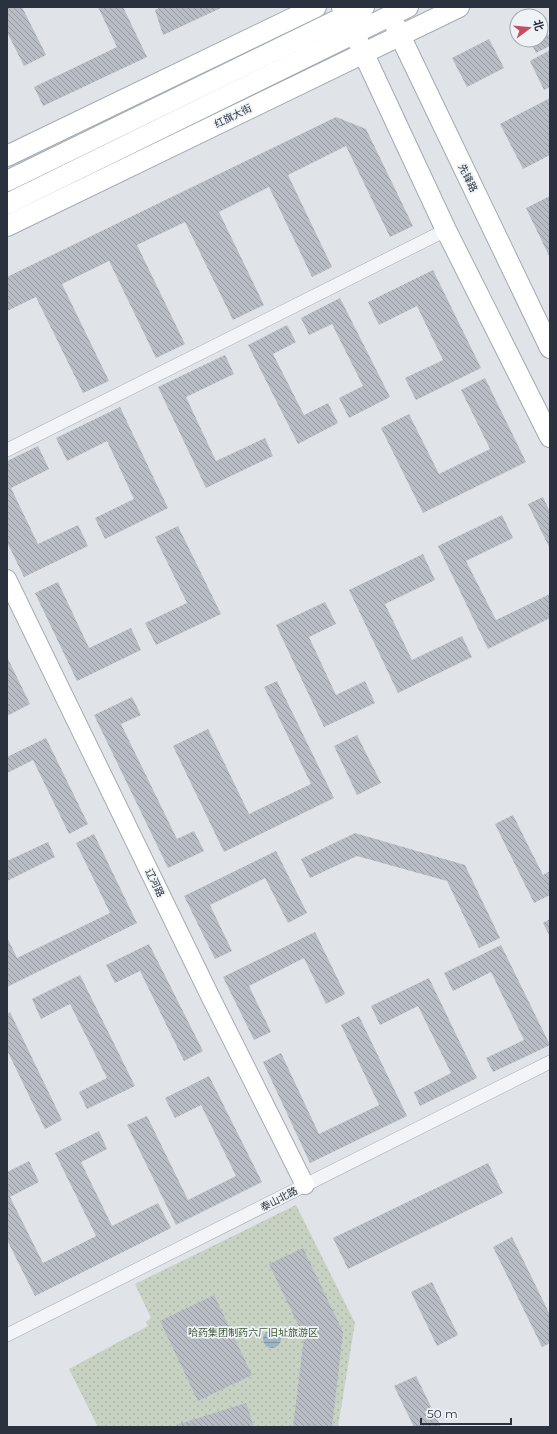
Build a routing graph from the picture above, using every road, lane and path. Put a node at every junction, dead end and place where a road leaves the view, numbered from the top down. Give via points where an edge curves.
1 (316, 7) edge
2 (364, 7) edge
3 (408, 7) edge
4 (459, 7) edge
5 (344, 11) edge
6 (388, 11) edge
7 (354, 34) junction
8 (400, 36) junction
9 (364, 52) junction
10 (7, 156) edge
11 (7, 181) edge
12 (7, 204) edge
13 (7, 226) edge
14 (446, 230) junction
15 (550, 348) edge
16 (550, 437) edge
17 (7, 450) edge
18 (7, 579) edge
19 (7, 601) edge
20 (550, 1062) edge
21 (301, 1187) junction
22 (7, 1335) edge

1 - 10 main road
2 - 5 main road
3 - 6 main road, 红旗大街
4 - 8 main road, 红旗大街
5 - 7 main road
5 - 11 main road
6 - 7 main road, 红旗大街
6 - 8 main road, 先锋路
7 - 9 main road
7 - 12 main road, 红旗大街
8 - 9 main road, 红旗大街
8 - 15 main road, 先锋路
9 - 13 main road, 红旗大街
9 - 14 main road
14 - 16 main road
14 - 17 street
18 - 21 main road, 辽河路
19 - 21 main road, 辽河路
20 - 21 street, 泰山北路
21 - 22 street, 泰山北路

